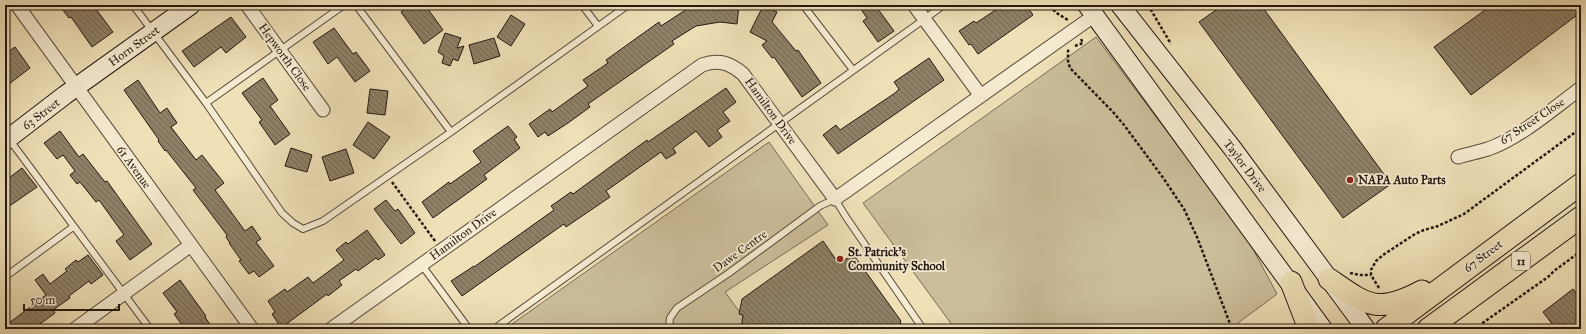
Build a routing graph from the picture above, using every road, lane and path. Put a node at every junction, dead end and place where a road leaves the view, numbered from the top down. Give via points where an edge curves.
1 (17, 5) edge
2 (133, 5) edge
3 (191, 5) edge
4 (247, 5) edge
5 (344, 5) edge
6 (356, 5) edge
7 (582, 5) edge
8 (628, 5) edge
9 (803, 5) edge
10 (914, 5) edge
11 (944, 5) edge
12 (1051, 5) edge
13 (1120, 5) edge
14 (1091, 10) edge
15 (1067, 19) dead end
16 (925, 20) junction
17 (598, 26) junction
18 (153, 33) junction
19 (1082, 40) dead end
20 (280, 51) junction
21 (853, 70) junction
22 (77, 87) junction
23 (1581, 88) edge
24 (981, 96) junction
25 (206, 103) junction
26 (323, 110) dead end
27 (780, 123) junction
28 (1581, 128) edge
29 (451, 132) junction
30 (6, 140) edge
31 (1458, 157) dead end
32 (388, 176) junction
33 (1581, 184) edge
34 (836, 200) junction
35 (1581, 217) edge
36 (73, 228) junction
37 (191, 245) junction
38 (441, 250) junction
39 (1581, 251) edge
40 (421, 264) junction
41 (1470, 266) junction
42 (5, 278) edge
43 (1329, 279) junction
44 (1291, 282) junction
45 (1379, 292) dead end
46 (124, 293) junction
47 (1460, 305) junction
48 (75, 329) edge
49 (150, 329) edge
50 (252, 329) edge
51 (330, 329) edge
52 (469, 329) edge
53 (494, 329) edge
54 (669, 329) edge
55 (923, 329) edge
56 (1232, 329) edge
57 (1309, 329) edge
58 (1323, 329) edge
59 (1366, 329) edge
60 (1386, 329) edge
61 (1428, 329) edge
62 (1441, 329) edge
63 (1474, 329) edge

1 - 22 street, 61 Avenue
2 - 18 lane
3 - 18 main road, Horn Street
4 - 20 street, Hepworth Close
5 - 20 lane
6 - 29 lane
7 - 17 lane
8 - 17 lane
9 - 21 lane
10 - 16 street
11 - 16 lane
12 - 15 path via 1055,12
13 - 43 main road, Taylor Drive
14 - 24 street
14 - 44 main road
16 - 21 lane
16 - 24 street
17 - 29 lane
18 - 22 main road, Horn Street
18 - 25 lane
19 - 56 path via 1083,43 1068,51 1070,68 1121,121 1184,209
20 - 25 lane
20 - 26 street, Hepworth Close
21 - 27 lane
22 - 30 main road, 63 Street
22 - 37 street, 61 Avenue
23 - 31 street, 67 Street Close via 1508,139 1488,149
24 - 34 street
25 - 32 lane via 282,213 303,229 323,221
27 - 34 street, Hamilton Drive
27 - 38 street, Hamilton Drive via 738,69 716,61 702,65
27 - 53 lane
28 - 45 path via 1464,214 1415,234 1383,255 1371,270
29 - 32 lane
30 - 36 lane
32 - 38 path
33 - 41 main road, 67 Street / 11
34 - 54 lane, Dawe Centre via 820,206 677,308 670,318
34 - 55 lane
35 - 47 main road, 11
36 - 42 lane
36 - 46 lane
37 - 46 street
37 - 50 street, 61 Avenue
38 - 40 street, Hamilton Drive
39 - 63 path
40 - 51 street, Hamilton Drive
40 - 52 lane
41 - 43 main road via 1410,297 1390,304 1379,305 1359,300
41 - 60 main road, 67 Street / 11
43 - 59 main road, Taylor Drive
44 - 57 main road
44 - 58 main road
46 - 48 street
46 - 49 lane
47 - 61 main road, 11
47 - 62 main road

